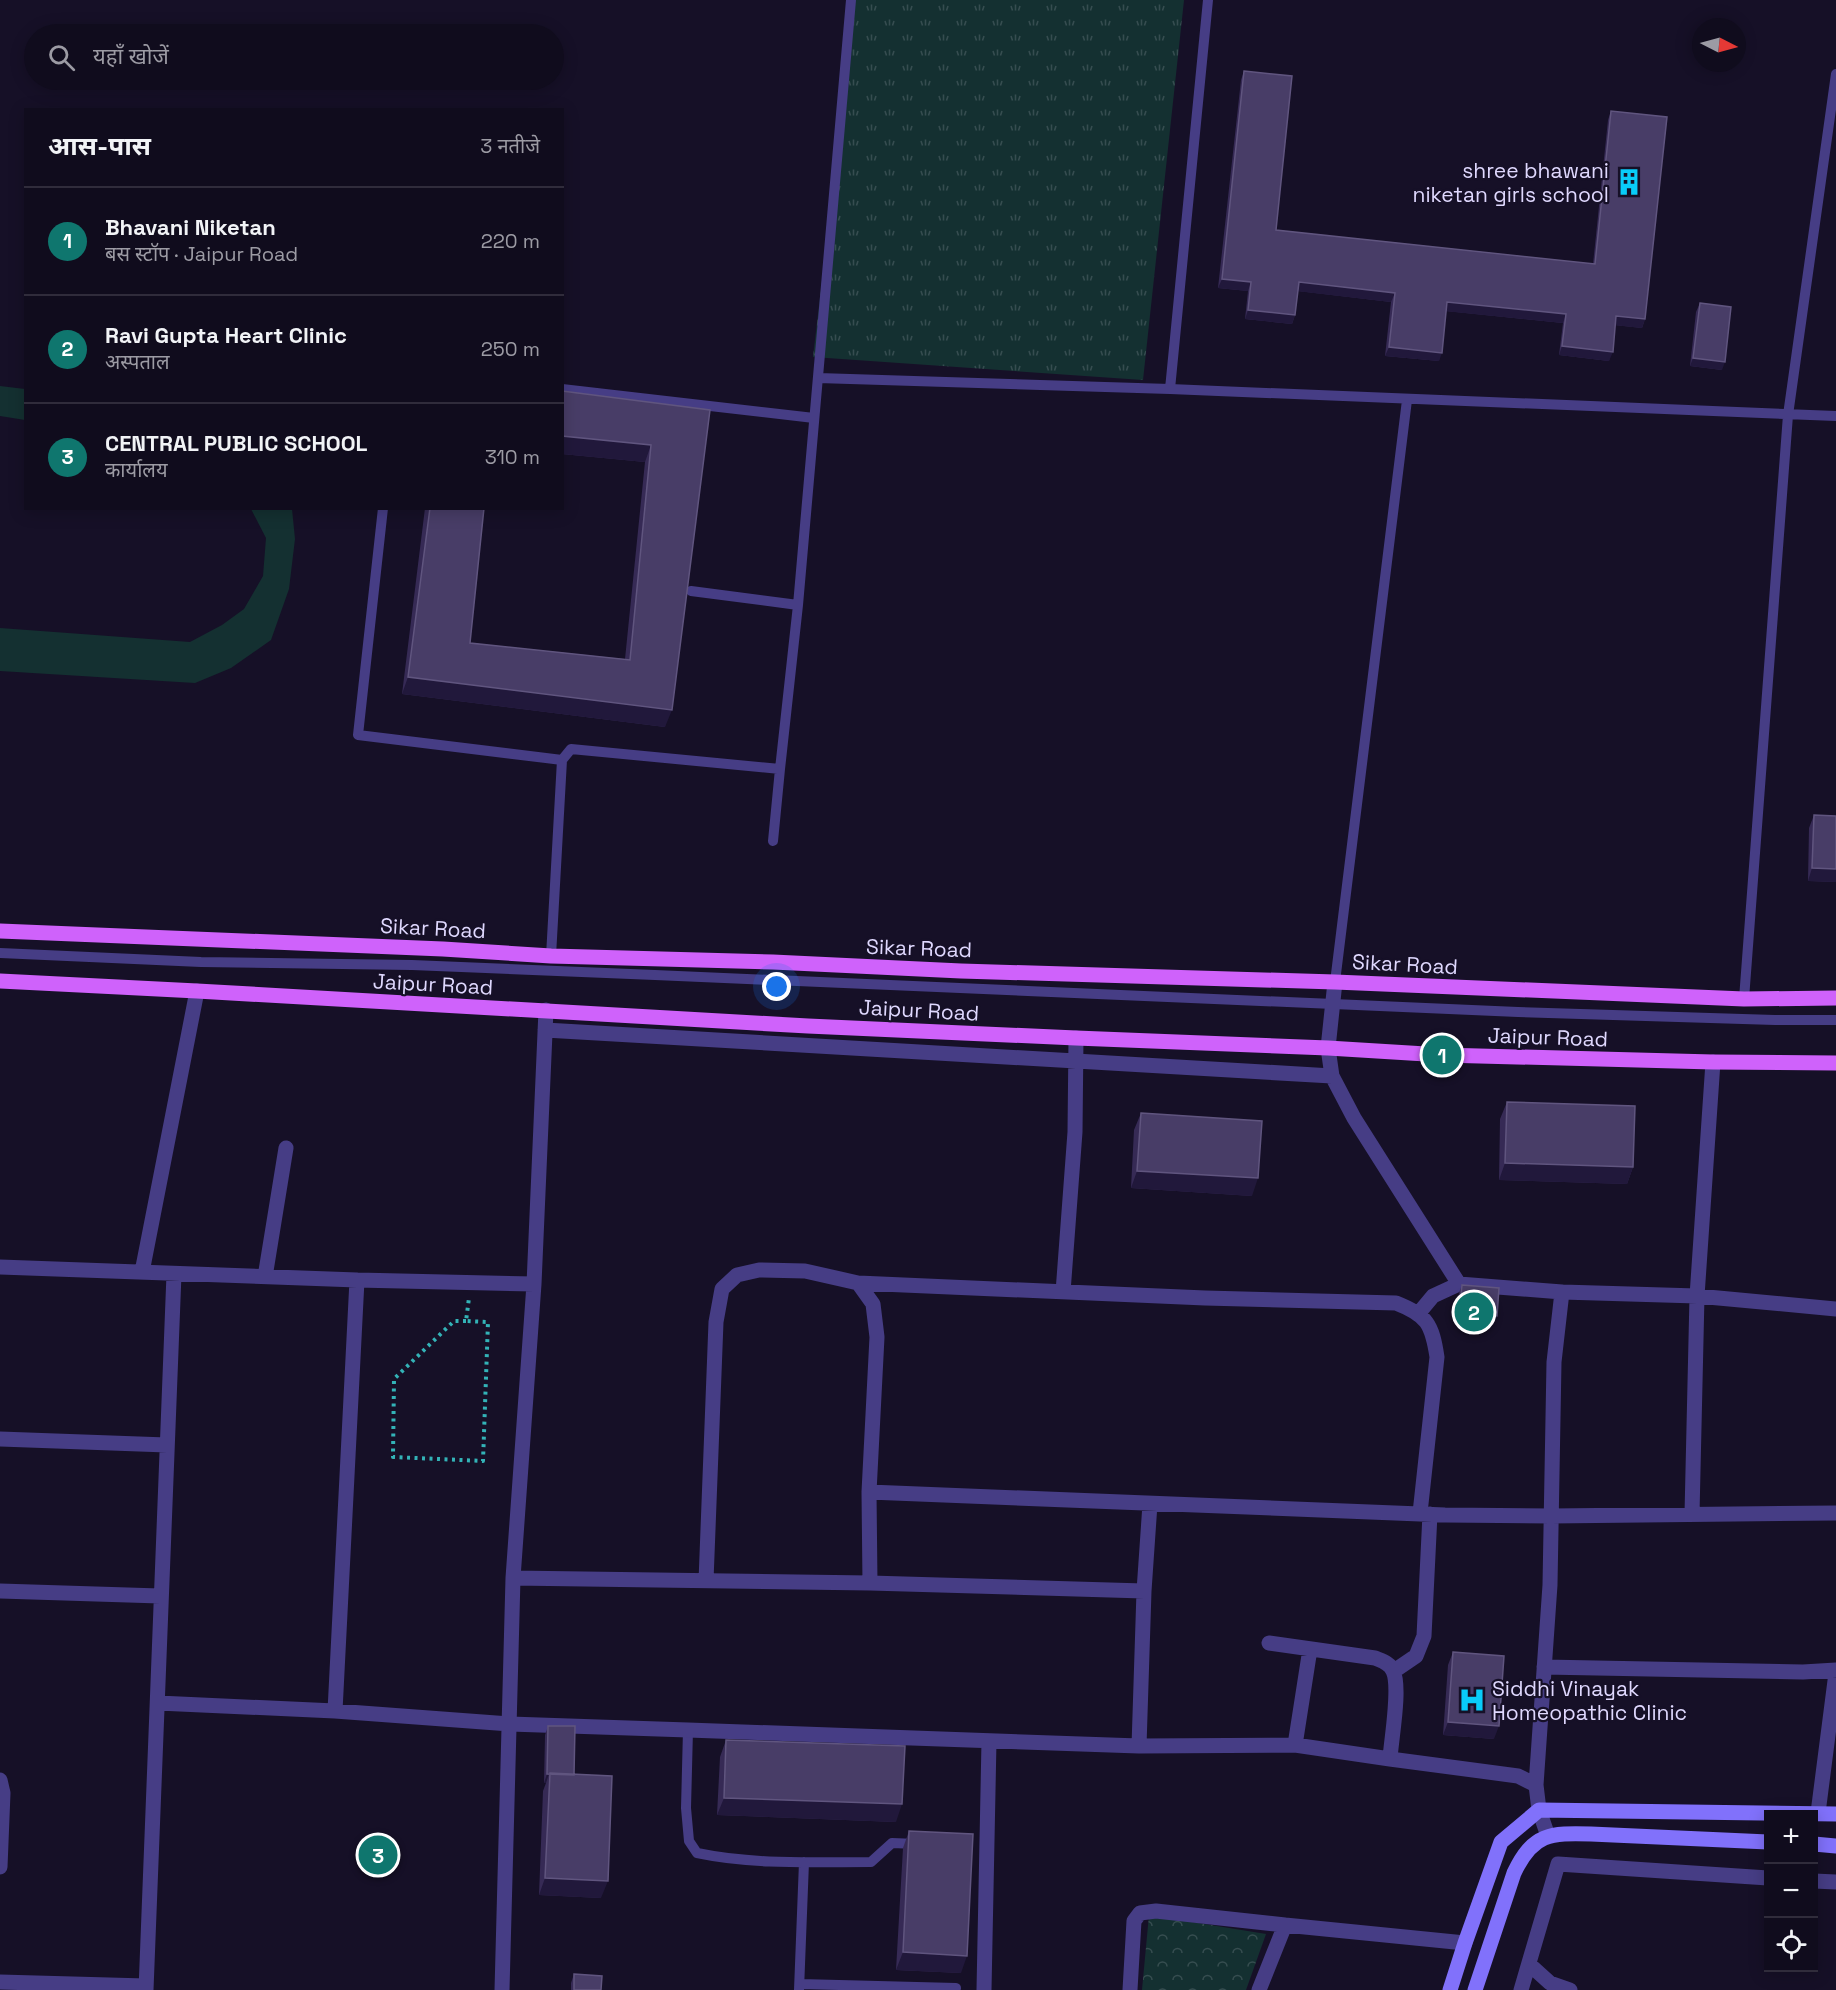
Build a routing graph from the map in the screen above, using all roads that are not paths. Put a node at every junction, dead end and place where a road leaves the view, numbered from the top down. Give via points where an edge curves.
1 (851, 0) edge
2 (1208, 0) edge
3 (1836, 74) edge
4 (818, 378) junction
5 (564, 388) edge
6 (1170, 389) junction
7 (1407, 400) junction
8 (1788, 415) junction
9 (1836, 416) edge
10 (814, 418) junction
11 (383, 510) edge
12 (691, 591) edge
13 (798, 605) junction
14 (562, 760) junction
15 (780, 769) junction
16 (773, 841) dead end
17 (0, 931) edge
18 (0, 953) edge
19 (551, 956) junction
20 (0, 981) edge
21 (1335, 982) junction
22 (198, 991) junction
23 (1836, 998) edge
24 (1744, 999) junction
25 (1332, 1004) junction
26 (546, 1010) junction
27 (1836, 1020) edge
28 (545, 1030) junction
29 (1076, 1038) junction
30 (1328, 1048) junction
31 (1077, 1061) junction
32 (1713, 1062) junction
33 (1836, 1063) edge
34 (1332, 1076) junction
35 (286, 1148) dead end
36 (0, 1268) edge
37 (142, 1272) junction
38 (174, 1274) junction
39 (265, 1277) junction
40 (357, 1280) junction
41 (858, 1283) junction
42 (534, 1284) junction
43 (1459, 1284) junction
44 (1063, 1292) junction
45 (1562, 1292) junction
46 (1697, 1296) junction
47 (1836, 1309) edge
48 (1418, 1314) junction
49 (0, 1439) edge
50 (167, 1445) junction
51 (869, 1492) junction
52 (1150, 1504) junction
53 (1836, 1513) edge
54 (1425, 1514) junction
55 (1692, 1514) junction
56 (1551, 1516) junction
57 (513, 1578) junction
58 (706, 1581) junction
59 (870, 1582) junction
60 (0, 1591) edge
61 (1144, 1591) junction
62 (160, 1596) junction
63 (1269, 1643) dead end
64 (1310, 1649) junction
65 (1544, 1667) junction
66 (1394, 1671) junction
67 (1836, 1672) edge
68 (158, 1703) junction
69 (335, 1711) junction
70 (510, 1724) junction
71 (688, 1731) junction
72 (988, 1741) junction
73 (1294, 1745) junction
74 (1139, 1746) junction
75 (1390, 1759) junction
76 (0, 1780) edge
77 (1536, 1785) junction
78 (1539, 1810) junction
79 (1764, 1812) edge
80 (1818, 1813) joint
81 (1836, 1814) edge
82 (1548, 1836) junction
83 (1764, 1842) edge
84 (924, 1844) edge
85 (1818, 1844) edge
86 (1836, 1846) edge
87 (804, 1862) junction
88 (0, 1866) edge
89 (1764, 1878) edge
90 (1818, 1881) edge
91 (1836, 1882) edge
92 (1286, 1925) junction
93 (1465, 1943) junction
94 (1529, 1964) junction
95 (0, 1982) edge
96 (799, 1987) edge
97 (146, 1988) edge
98 (956, 1988) dead end
99 (502, 1990) edge
100 (984, 1990) edge
101 (1130, 1990) edge
102 (1259, 1990) edge
103 (1450, 1990) edge
104 (1475, 1990) edge
105 (1521, 1990) edge
106 (1570, 1990) edge

1 - 4 lane
2 - 6 lane
3 - 8 lane
4 - 6 lane
4 - 10 lane
5 - 10 lane
6 - 7 lane
7 - 8 lane
7 - 21 lane
8 - 9 lane
8 - 24 lane
10 - 13 lane
11 - 14 lane via 358,735
12 - 13 lane
13 - 15 lane
14 - 15 lane via 571,749
14 - 19 lane
15 - 16 lane
17 - 19 main road, Sikar Road
18 - 25 lane via 435,966
19 - 21 main road, Sikar Road
20 - 22 main road, Jaipur Road
21 - 24 main road, Sikar Road
21 - 25 street
22 - 26 main road, Jaipur Road
22 - 37 street
23 - 24 main road, Sikar Road
25 - 27 lane
25 - 30 street
26 - 28 street
26 - 29 main road, Jaipur Road
28 - 31 street
28 - 42 street
29 - 30 main road, Jaipur Road
29 - 31 street
30 - 32 main road, Jaipur Road
30 - 34 street
31 - 34 street
31 - 44 street via 1076,1132
32 - 33 main road, Jaipur Road
32 - 46 street
34 - 43 street via 1354,1119
35 - 39 street
36 - 37 street
37 - 38 street
38 - 39 street
38 - 50 street
39 - 40 street
40 - 42 street
40 - 69 street
41 - 44 street
41 - 51 street via 873,1304 877,1337
41 - 58 street via 805,1271 759,1270 737,1275 722,1289 716,1322
42 - 57 street
43 - 45 street
43 - 48 street via 1433,1296
44 - 48 street via 1396,1302
45 - 46 street
45 - 56 street via 1554,1362
46 - 47 street
46 - 55 street
48 - 54 street via 1433,1334 1437,1357
49 - 50 street
50 - 62 street
51 - 52 street
51 - 59 street
52 - 54 street
52 - 61 street
53 - 55 street
54 - 56 street
54 - 66 street via 1424,1636 1416,1656
55 - 56 street
56 - 65 street
57 - 58 street
57 - 70 street
58 - 59 street
59 - 61 street
60 - 62 street
61 - 74 street
62 - 68 street
63 - 64 street
64 - 66 street via 1374,1658
64 - 73 street
65 - 67 street
65 - 77 street
66 - 75 street
67 - 80 street
68 - 69 street
68 - 97 street
69 - 70 street
70 - 71 street
70 - 99 street
71 - 72 street
71 - 87 lane via 686,1808 689,1841 697,1853 728,1860
72 - 74 street
72 - 100 street
73 - 74 street
73 - 75 street
75 - 77 street via 1518,1776
76 - 88 street
77 - 78 street
78 - 79 street
78 - 82 street
78 - 93 street via 1501,1842
80 - 81 street
82 - 83 street via 1565,1833
82 - 104 street via 1523,1854
84 - 87 lane via 892,1843 871,1862
85 - 86 street
87 - 96 lane
89 - 94 street via 1558,1864
90 - 91 street
92 - 93 street
92 - 101 street via 1156,1911 1140,1913 1134,1921
92 - 102 street
93 - 103 street
94 - 105 street
94 - 106 street via 1550,1983
95 - 97 street
96 - 98 lane

